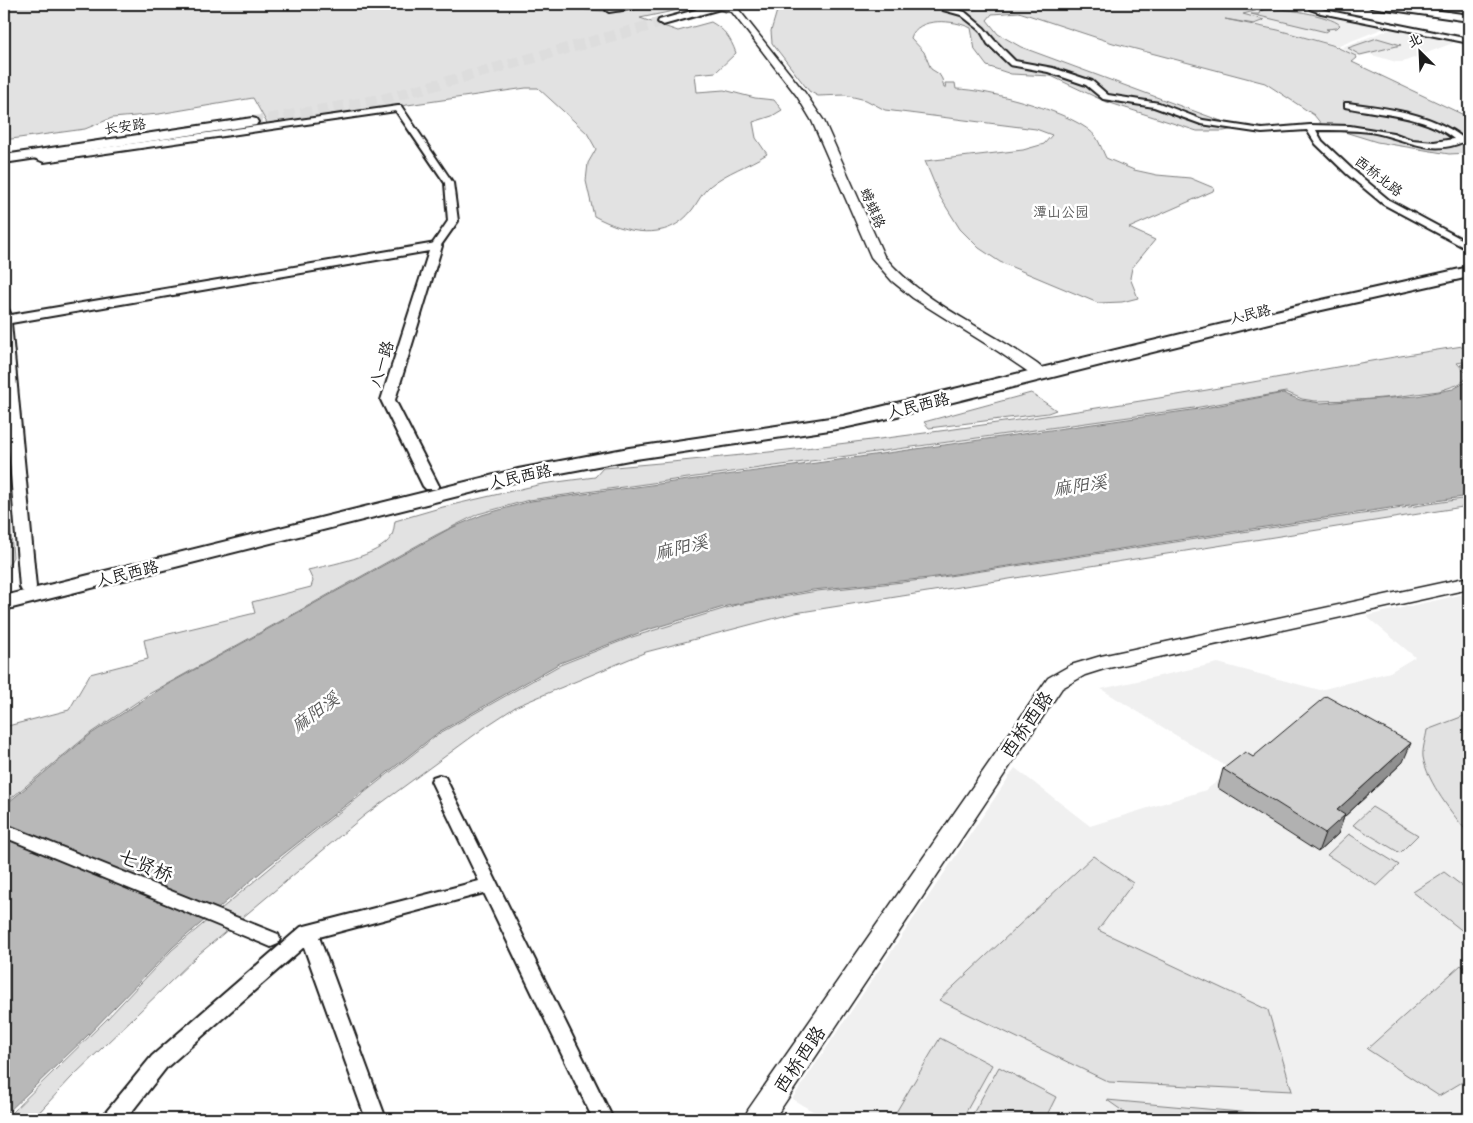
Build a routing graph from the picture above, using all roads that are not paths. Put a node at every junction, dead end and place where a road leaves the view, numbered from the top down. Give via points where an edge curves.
1 (944, 4) edge
2 (1315, 4) edge
3 (1371, 4) edge
4 (1392, 4) edge
5 (727, 7) edge
6 (700, 8) edge
7 (609, 10) dead end
8 (1469, 16) edge
9 (659, 20) tunnel mouth
10 (1469, 40) edge
11 (1348, 105) dead end
12 (1310, 127) junction
13 (4, 151) edge
14 (32, 155) junction
15 (4, 158) edge
16 (436, 246) junction
17 (1469, 247) edge
18 (1469, 263) edge
19 (1469, 272) edge
20 (4, 312) edge
21 (4, 320) edge
22 (1030, 372) junction
23 (431, 486) junction
24 (1469, 583) edge
25 (28, 587) junction
26 (4, 592) edge
27 (4, 603) edge
28 (440, 781) dead end
29 (4, 830) edge
30 (490, 885) junction
31 (308, 932) junction
32 (271, 939) dead end
33 (113, 1119) edge
34 (376, 1119) edge
35 (603, 1119) edge
36 (758, 1119) edge

1 - 12 street via 945,9 963,14 982,28 991,42 1013,63 1050,70 1089,83 1106,97 1156,105 1201,122 1240,128 1262,131
2 - 10 street via 1312,8 1323,12
3 - 8 highway
4 - 8 highway
5 - 6 main road
5 - 6 main road via 720,10
5 - 22 main road via 812,124 869,258 878,272 910,298
6 - 7 street via 642,4
6 - 9 main road
11 - 12 street via 1380,110 1436,126 1460,140 1434,145 1410,142 1370,130
12 - 17 street, 西桥北路 via 1319,142 1386,202
13 - 14 main road, 长安路 via 250,119
14 - 15 main road, 长安路
14 - 16 street via 44,159 398,108 449,183 453,221
16 - 21 street
16 - 23 street, 八一路 via 388,400
18 - 22 highway, 人民路
19 - 22 highway, 人民路
20 - 21 street
21 - 25 street
22 - 23 highway, 人民西路 via 878,406 628,445 512,466
22 - 27 highway, 人民西路 via 842,422 629,454 518,475
23 - 25 highway, 人民西路
24 - 36 main road, 西桥西路 via 1101,663 1078,670 1055,684
25 - 26 highway, 人民西路
28 - 30 street
29 - 32 street, 七贤桥
30 - 31 street
30 - 35 street
31 - 33 street via 159,1062
31 - 34 street

